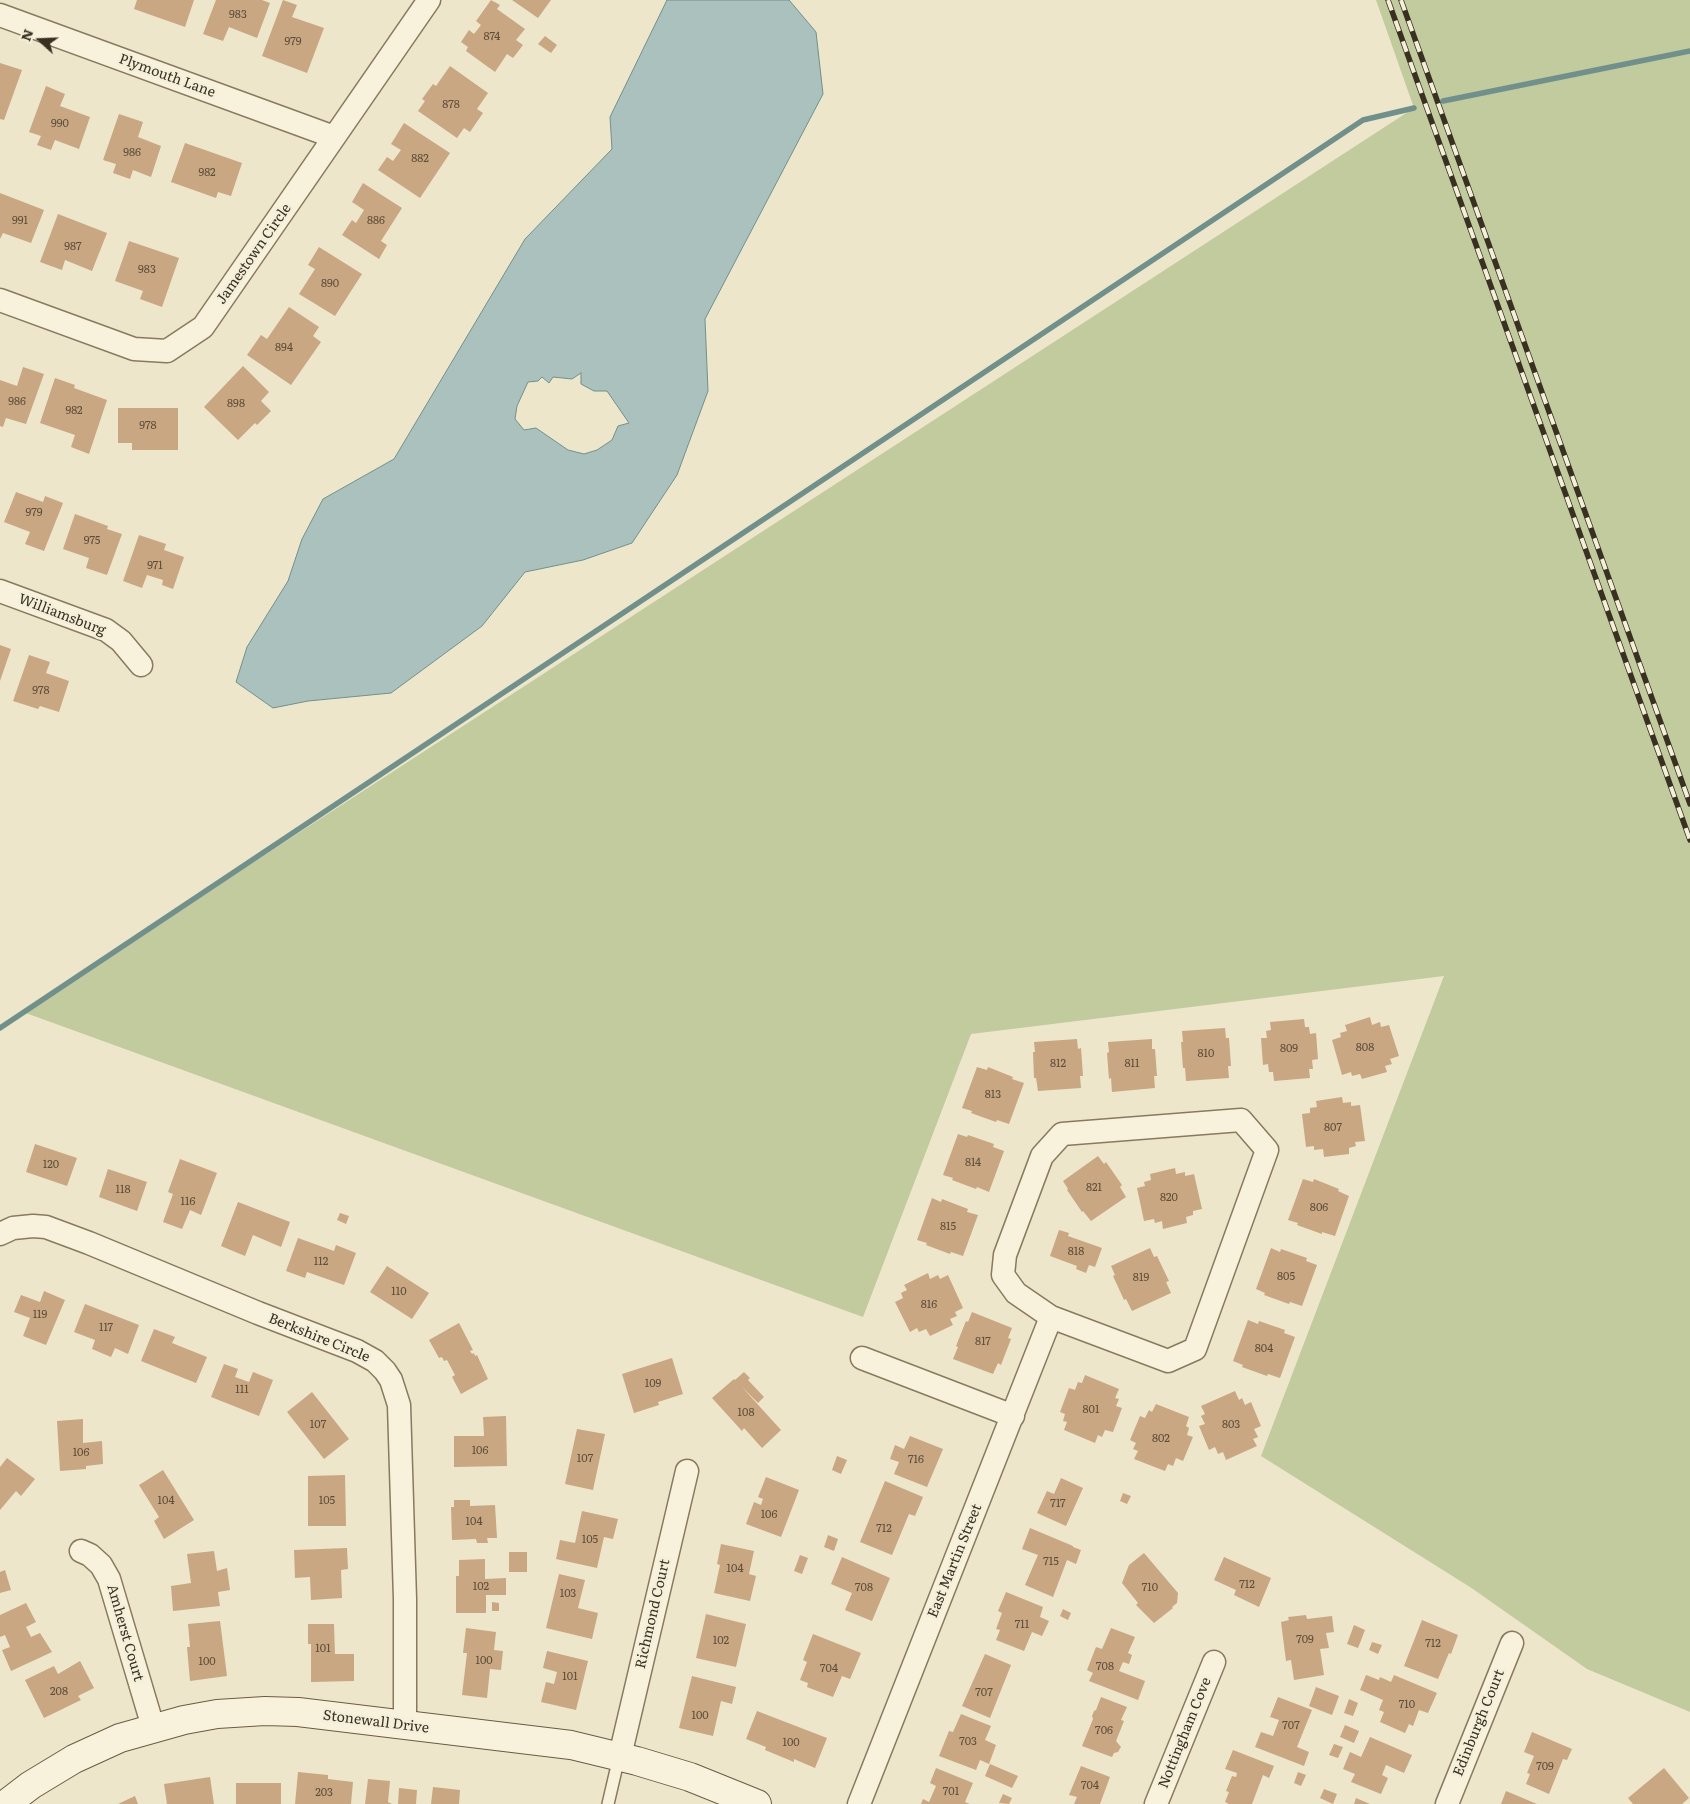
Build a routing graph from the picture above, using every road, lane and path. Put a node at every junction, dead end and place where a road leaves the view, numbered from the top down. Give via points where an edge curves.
1 (429, 0) edge
2 (0, 15) edge
3 (334, 137) junction
4 (0, 300) edge
5 (0, 591) edge
6 (141, 664) dead end
7 (0, 1234) edge
8 (1051, 1317) junction
9 (862, 1358) dead end
10 (1013, 1416) junction
11 (687, 1471) dead end
12 (81, 1551) dead end
13 (1512, 1643) dead end
14 (1214, 1662) dead end
15 (405, 1725) junction
16 (153, 1728) junction
17 (620, 1756) junction
18 (6, 1804) edge
19 (608, 1804) edge
20 (757, 1804) edge
21 (860, 1804) edge
22 (1156, 1804) edge
23 (1447, 1804) edge

1 - 3 street, Jamestown Circle
2 - 3 street, Plymouth Lane
3 - 4 street, Jamestown Circle via 203,327 168,351 134,349
5 - 6 street, Williamsburg via 106,630 121,641
7 - 15 street, Berkshire Circle via 13,1228 33,1226 81,1240 357,1351 375,1360 385,1371 399,1406
8 - 8 street via 1168,1362 1195,1349 1267,1150 1241,1120 1062,1134 1042,1156 1005,1254 1003,1275 1016,1293
8 - 10 street, East Martin Street
9 - 10 street
10 - 21 street, East Martin Street
11 - 17 street, Richmond Court
12 - 16 street, Amherst Court via 101,1565 109,1578
13 - 23 street, Edinburgh Court
14 - 22 street, Nottingham Cove
15 - 16 street, Stonewall Drive via 266,1711 217,1714
15 - 17 street, Stonewall Drive via 571,1745
16 - 18 street, Stonewall Drive via 120,1738 74,1759
17 - 19 lane
17 - 20 street, Stonewall Drive via 690,1777

